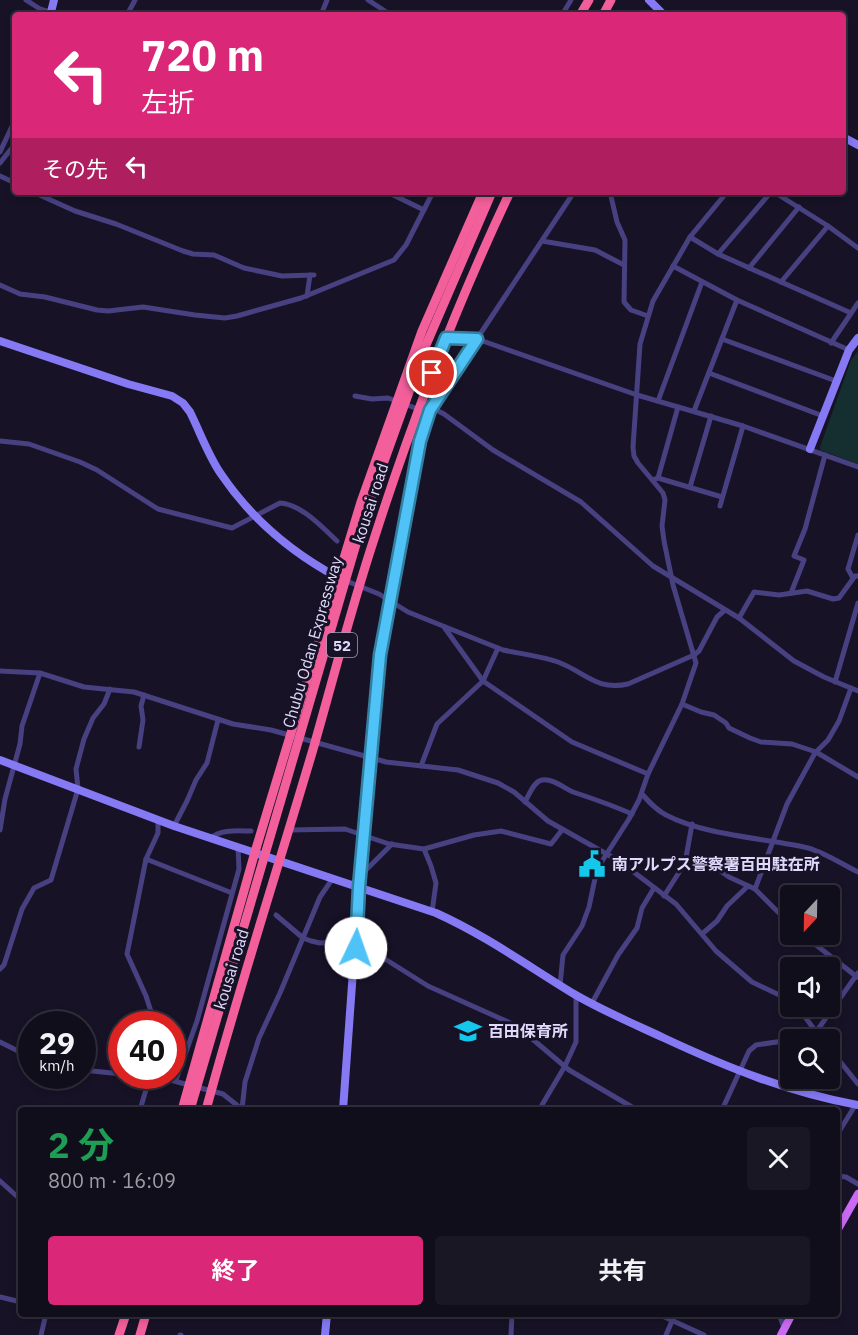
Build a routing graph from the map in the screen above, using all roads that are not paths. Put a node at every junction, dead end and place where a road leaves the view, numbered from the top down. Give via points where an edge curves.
1 (26, 0) edge
2 (368, 0) edge
3 (648, 0) edge
4 (48, 12) edge
5 (386, 12) edge
6 (661, 12) edge
7 (12, 126) edge
8 (12, 148) edge
9 (0, 152) edge
10 (0, 163) edge
11 (40, 195) edge
12 (393, 195) edge
13 (432, 195) edge
14 (484, 195) edge
15 (484, 195) edge
16 (491, 195) edge
17 (509, 195) edge
18 (572, 195) edge
19 (611, 195) edge
20 (725, 195) edge
21 (769, 195) edge
22 (777, 195) edge
23 (799, 207) junction
24 (424, 210) junction
25 (828, 226) junction
26 (690, 237) junction
27 (542, 241) junction
28 (858, 248) edge
29 (718, 254) junction
30 (624, 265) junction
31 (673, 266) junction
32 (749, 268) junction
33 (702, 282) junction
34 (781, 282) junction
35 (0, 285) edge
36 (307, 296) junction
37 (737, 300) junction
38 (858, 303) edge
39 (850, 313) junction
40 (648, 316) junction
41 (446, 338) junction
42 (858, 338) edge
43 (477, 339) junction
44 (722, 339) junction
45 (0, 341) edge
46 (831, 343) junction
47 (849, 350) junction
48 (709, 373) junction
49 (836, 381) junction
50 (637, 395) junction
51 (355, 396) dead end
52 (396, 400) junction
53 (658, 401) junction
54 (678, 407) junction
55 (417, 409) junction
56 (431, 410) junction
57 (694, 411) junction
58 (711, 416) junction
59 (823, 416) junction
60 (743, 426) junction
61 (0, 441) edge
62 (810, 449) junction
63 (825, 455) junction
64 (858, 467) edge
65 (656, 479) junction
66 (690, 487) junction
67 (722, 497) junction
68 (720, 506) dead end
69 (254, 515) junction
70 (858, 535) edge
71 (337, 541) dead end
72 (337, 577) junction
73 (855, 577) edge
74 (672, 579) junction
75 (359, 586) junction
76 (791, 593) junction
77 (389, 599) junction
78 (858, 603) edge
79 (725, 610) junction
80 (739, 618) junction
81 (444, 627) junction
82 (498, 648) junction
83 (694, 655) junction
84 (0, 671) edge
85 (40, 673) junction
86 (483, 681) junction
87 (835, 682) junction
88 (851, 688) junction
89 (110, 689) junction
90 (858, 691) edge
91 (144, 695) junction
92 (682, 704) junction
93 (218, 720) junction
94 (290, 736) junction
95 (315, 742) junction
96 (139, 747) dead end
97 (816, 752) junction
98 (370, 758) junction
99 (0, 760) edge
100 (16, 766) junction
101 (421, 766) junction
102 (648, 774) junction
103 (858, 777) edge
104 (78, 789) junction
105 (642, 794) junction
106 (525, 802) junction
107 (632, 814) junction
108 (158, 820) junction
109 (692, 824) junction
110 (174, 826) junction
111 (0, 830) edge
112 (289, 830) junction
113 (562, 830) junction
114 (251, 831) dead end
115 (364, 836) junction
116 (211, 838) junction
117 (773, 843) junction
118 (392, 844) junction
119 (238, 847) junction
120 (424, 849) junction
121 (255, 852) junction
122 (607, 854) junction
123 (687, 858) junction
124 (146, 859) junction
125 (280, 860) junction
126 (858, 872) edge
127 (360, 876) junction
128 (333, 878) junction
129 (748, 886) junction
130 (359, 887) junction
131 (654, 888) junction
132 (755, 889) junction
133 (232, 893) junction
134 (664, 896) junction
135 (432, 912) junction
136 (780, 914) edge
137 (276, 915) dead end
138 (702, 934) junction
139 (303, 938) junction
140 (816, 945) edge
141 (356, 948) junction
142 (0, 969) edge
143 (857, 976) edge
144 (560, 985) junction
145 (576, 995) junction
146 (780, 995) edge
147 (592, 1003) junction
148 (151, 1011) edge
149 (817, 1029) edge
150 (780, 1042) edge
151 (0, 1044) edge
152 (18, 1052) edge
153 (186, 1052) edge
154 (840, 1062) edge
155 (565, 1066) junction
156 (740, 1071) junction
157 (186, 1083) edge
158 (189, 1084) junction
159 (858, 1084) edge
160 (146, 1089) edge
161 (211, 1090) junction
162 (857, 1105) edge
163 (141, 1107) edge
164 (184, 1107) edge
165 (184, 1107) edge
166 (191, 1107) edge
167 (207, 1107) edge
168 (238, 1107) edge
169 (242, 1107) edge
170 (343, 1107) edge
171 (541, 1107) edge
172 (627, 1107) edge
173 (723, 1107) edge
174 (840, 1130) edge
175 (840, 1177) edge
176 (0, 1181) edge
177 (858, 1184) edge
178 (858, 1194) edge
179 (18, 1197) edge
180 (840, 1226) edge
181 (0, 1297) edge
182 (18, 1301) edge
183 (45, 1317) edge
184 (119, 1317) edge
185 (127, 1317) edge
186 (127, 1317) edge
187 (145, 1317) edge
188 (327, 1317) edge
189 (512, 1317) edge
190 (673, 1317) edge
191 (780, 1317) edge
192 (790, 1317) edge
193 (783, 1332) edge
194 (41, 1335) edge
195 (114, 1335) edge
196 (118, 1335) edge
197 (123, 1335) edge
198 (140, 1335) edge
199 (325, 1335) edge
200 (511, 1335) edge
201 (666, 1335) edge
202 (704, 1335) edge

1 - 4 street
2 - 5 street
3 - 6 street
7 - 9 street
8 - 10 street
11 - 36 street via 193,254 214,255 244,268 282,276 312,275
12 - 24 street
13 - 24 street
14 - 52 highway, kousai road / 52 via 422,331
15 - 164 highway, Chubu Odan Expressway, bridge via 421,343 363,506
16 - 166 highway, Chubu Odan Expressway, bridge via 426,345 364,518
17 - 41 highway, kousai road / 52
18 - 27 street
19 - 30 street via 624,240
20 - 26 street
21 - 29 street
22 - 23 street
23 - 25 street
23 - 32 street
24 - 36 street via 394,260
25 - 28 street
25 - 34 street
26 - 29 street
26 - 31 street
27 - 30 street via 595,250
27 - 43 street
29 - 32 street
30 - 40 street via 626,306
31 - 33 street
31 - 40 street
32 - 34 street
33 - 37 street
33 - 53 street
34 - 39 street
35 - 36 street via 20,294 97,310 143,307 225,318
37 - 44 street
37 - 46 street
38 - 39 street
39 - 46 street
40 - 50 street via 640,344
41 - 43 street
41 - 55 highway, kousai road / 52
42 - 47 street
43 - 50 street
43 - 56 street
44 - 48 street
44 - 49 street
45 - 69 street via 172,396 190,412 220,473
46 - 47 street
47 - 49 street
48 - 57 street
48 - 59 street
49 - 59 street
50 - 53 street
50 - 65 street via 634,456
51 - 52 street
52 - 55 street
52 - 72 highway, kousai road / 52
53 - 54 street
54 - 57 street
54 - 65 street
55 - 56 street
55 - 75 highway, kousai road / 52
56 - 74 street via 452,419 493,450 581,502
56 - 77 street via 420,441
57 - 58 street
58 - 60 street
58 - 66 street
59 - 62 street
60 - 62 street
60 - 67 street
61 - 69 street via 29,444 80,462 158,509 232,528
62 - 63 street
63 - 64 street
63 - 76 street via 794,556 804,560
65 - 66 street
65 - 74 street via 663,493 662,526
66 - 67 street
67 - 68 street
69 - 71 street via 280,502 287,503
69 - 72 street via 300,555
70 - 73 street via 848,569
72 - 75 street
72 - 94 highway, kousai road / 52
73 - 76 street via 839,598 807,591
74 - 79 street
74 - 83 street
75 - 77 street
75 - 95 highway, kousai road / 52
76 - 80 street via 754,592
77 - 81 street
77 - 98 street
78 - 87 street
79 - 80 street
79 - 83 street
80 - 87 street via 794,661
81 - 82 street
81 - 86 street
82 - 83 street via 555,661 605,686 628,684
82 - 86 street
83 - 92 street via 696,663
84 - 85 street
85 - 89 street via 84,687
85 - 100 street via 22,726
86 - 101 street via 436,723
86 - 102 street via 572,742
87 - 88 street
88 - 90 street
88 - 97 street via 839,721
89 - 91 street
89 - 104 street via 84,739 76,769
91 - 93 street
91 - 96 street
92 - 97 street via 714,715 750,738
92 - 102 street
93 - 94 street
93 - 110 street via 207,763
94 - 95 street
94 - 121 highway, kousai road / 52
95 - 98 street
95 - 112 highway, kousai road / 52
97 - 103 street
97 - 117 street via 788,804
98 - 101 street
98 - 115 street
99 - 100 street
100 - 104 street
100 - 111 street
101 - 106 street via 481,777 514,792
102 - 105 street
104 - 108 street
104 - 142 street via 51,880 34,888
105 - 107 street
105 - 109 street via 656,809
106 - 107 street via 543,779
106 - 113 street
107 - 122 street
108 - 110 street
108 - 124 street via 158,832
109 - 117 street
109 - 123 street
110 - 116 street
112 - 115 street via 345,829
112 - 125 highway, kousai road / 52
113 - 120 street via 551,844 501,831
113 - 122 street
114 - 116 street via 227,831
115 - 118 street
115 - 127 street
116 - 119 street
117 - 126 street via 807,847
117 - 132 street
118 - 120 street
118 - 127 street
119 - 121 street
119 - 133 street via 239,868
120 - 135 street via 435,876
121 - 125 street
121 - 158 highway, kousai road / 52
122 - 131 street
122 - 144 street via 594,877 582,926 563,955
123 - 129 street via 716,868
123 - 134 street
124 - 133 street
124 - 148 street via 127,954
125 - 128 street
125 - 161 highway, kousai road / 52
127 - 130 street
128 - 130 street
128 - 139 street via 320,897
129 - 132 street
129 - 138 street
130 - 135 street
130 - 141 street
131 - 134 street
131 - 147 street via 642,908 637,928
132 - 136 street
133 - 153 street
134 - 138 street
135 - 144 street via 465,926
137 - 139 street
138 - 146 street via 752,982
139 - 141 street
139 - 169 street via 259,1038 245,1082
140 - 143 street
141 - 155 street via 377,954 428,986 517,1026
141 - 170 street
143 - 149 street
144 - 145 street
145 - 147 street
145 - 155 street via 576,1042
147 - 156 street
150 - 156 street via 756,1045
151 - 152 street
154 - 159 street
155 - 171 street
155 - 172 street
156 - 162 street
156 - 173 street
157 - 158 street
158 - 161 street
158 - 165 highway, kousai road / 52
160 - 163 street
161 - 167 highway, kousai road / 52
161 - 168 street
162 - 174 street
175 - 177 street
176 - 179 street
178 - 180 main road
181 - 182 street
183 - 194 street
184 - 195 highway
185 - 196 highway
186 - 197 highway
187 - 198 highway
188 - 199 street
189 - 200 street
190 - 201 street
190 - 202 street
191 - 193 street
192 - 193 main road

